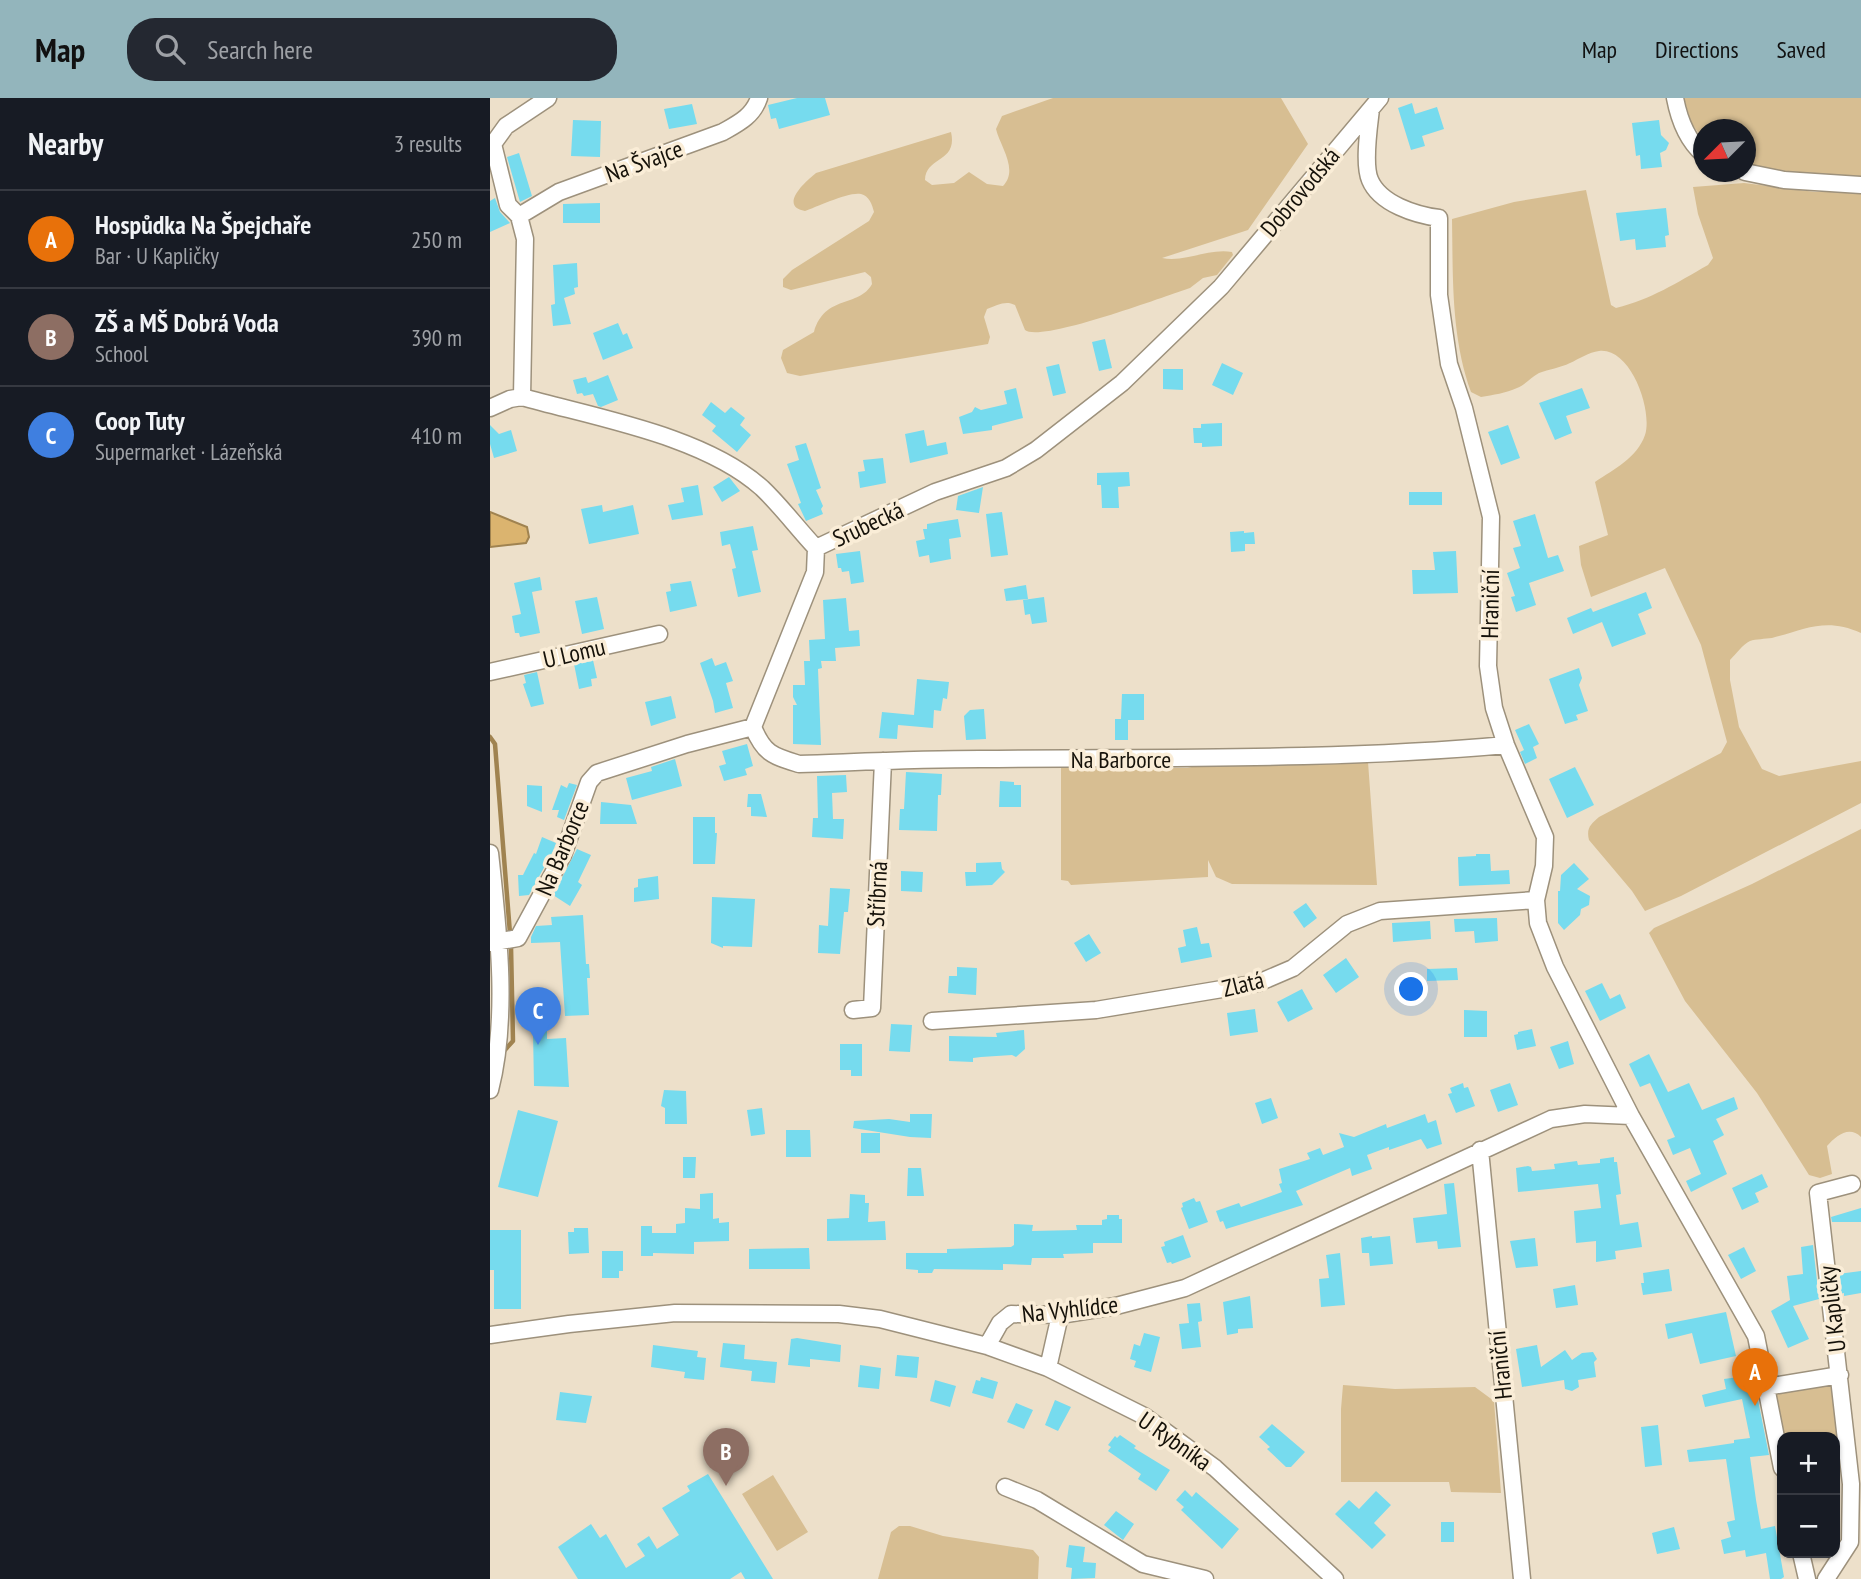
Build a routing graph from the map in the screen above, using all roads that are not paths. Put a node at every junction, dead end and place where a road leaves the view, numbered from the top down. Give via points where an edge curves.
1 (548, 98) edge
2 (759, 98) edge
3 (1675, 98) edge
4 (1375, 104) edge
5 (1693, 142) edge
6 (1756, 174) edge
7 (1861, 185) edge
8 (519, 216) junction
9 (1221, 287) joint
10 (522, 397) junction
11 (490, 408) edge
12 (816, 548) junction
13 (659, 634) dead end
14 (490, 672) edge
15 (753, 727) junction
16 (1506, 745) junction
17 (883, 761) junction
18 (490, 853) edge
19 (1536, 900) junction
20 (503, 941) edge
21 (853, 1010) dead end
22 (932, 1021) dead end
23 (492, 1084) edge
24 (1631, 1116) junction
25 (1480, 1150) junction
26 (1852, 1184) dead end
27 (1060, 1315) junction
28 (490, 1335) edge
29 (988, 1346) junction
30 (1048, 1368) junction
31 (1840, 1375) junction
32 (1766, 1387) junction
33 (1777, 1443) edge
34 (1005, 1488) dead end
35 (1802, 1558) edge
36 (1324, 1576) edge
37 (1205, 1579) edge
38 (1522, 1579) edge
39 (1807, 1579) edge
40 (1826, 1579) edge

1 - 8 street via 506,126 493,144 508,205
2 - 8 street, Na Švajce via 745,119 723,132 559,192
3 - 5 street
4 - 9 street, Dobrovodská
4 - 16 street, Hraniční via 1367,149 1370,180 1386,199 1419,215 1439,218 1439,295 1449,364 1491,517 1488,666
6 - 7 street
8 - 10 street via 525,239
9 - 12 street, Srubecká via 1122,383 1036,450 1006,468 935,492
10 - 11 street
10 - 12 street, Srubecká via 715,455 761,488
12 - 15 street via 816,572
13 - 14 street, U Lomu
15 - 17 street, Na Barborce via 760,745 773,756 799,764
15 - 20 street, Na Barborce via 597,773 563,855
16 - 17 street, Na Barborce via 1316,756
16 - 19 street, Hraniční via 1545,837
17 - 21 street, Stříbrná via 872,1008
18 - 20 street
19 - 22 street, Zlatá via 1380,911 1347,924 1293,968 1258,984 1096,1010
19 - 24 street, Hraniční via 1538,923 1555,967
20 - 23 street
24 - 25 street, Na Vyhlídce via 1585,1114 1551,1119
24 - 32 street via 1756,1336
25 - 27 street, Na Vyhlídce via 1185,1288
25 - 38 street, Hraniční
26 - 31 street, U Kapličky via 1818,1193
27 - 29 street, Na Vyhlídce via 1011,1314 1000,1323
27 - 30 street
28 - 29 street via 675,1313 839,1314 880,1319
29 - 30 street, U Rybníka
30 - 36 street, U Rybníka via 1143,1416 1215,1468
31 - 32 street
31 - 40 street, U Kapličky via 1851,1484 1850,1542
32 - 33 street
34 - 37 street via 1037,1500 1143,1564
35 - 39 street

